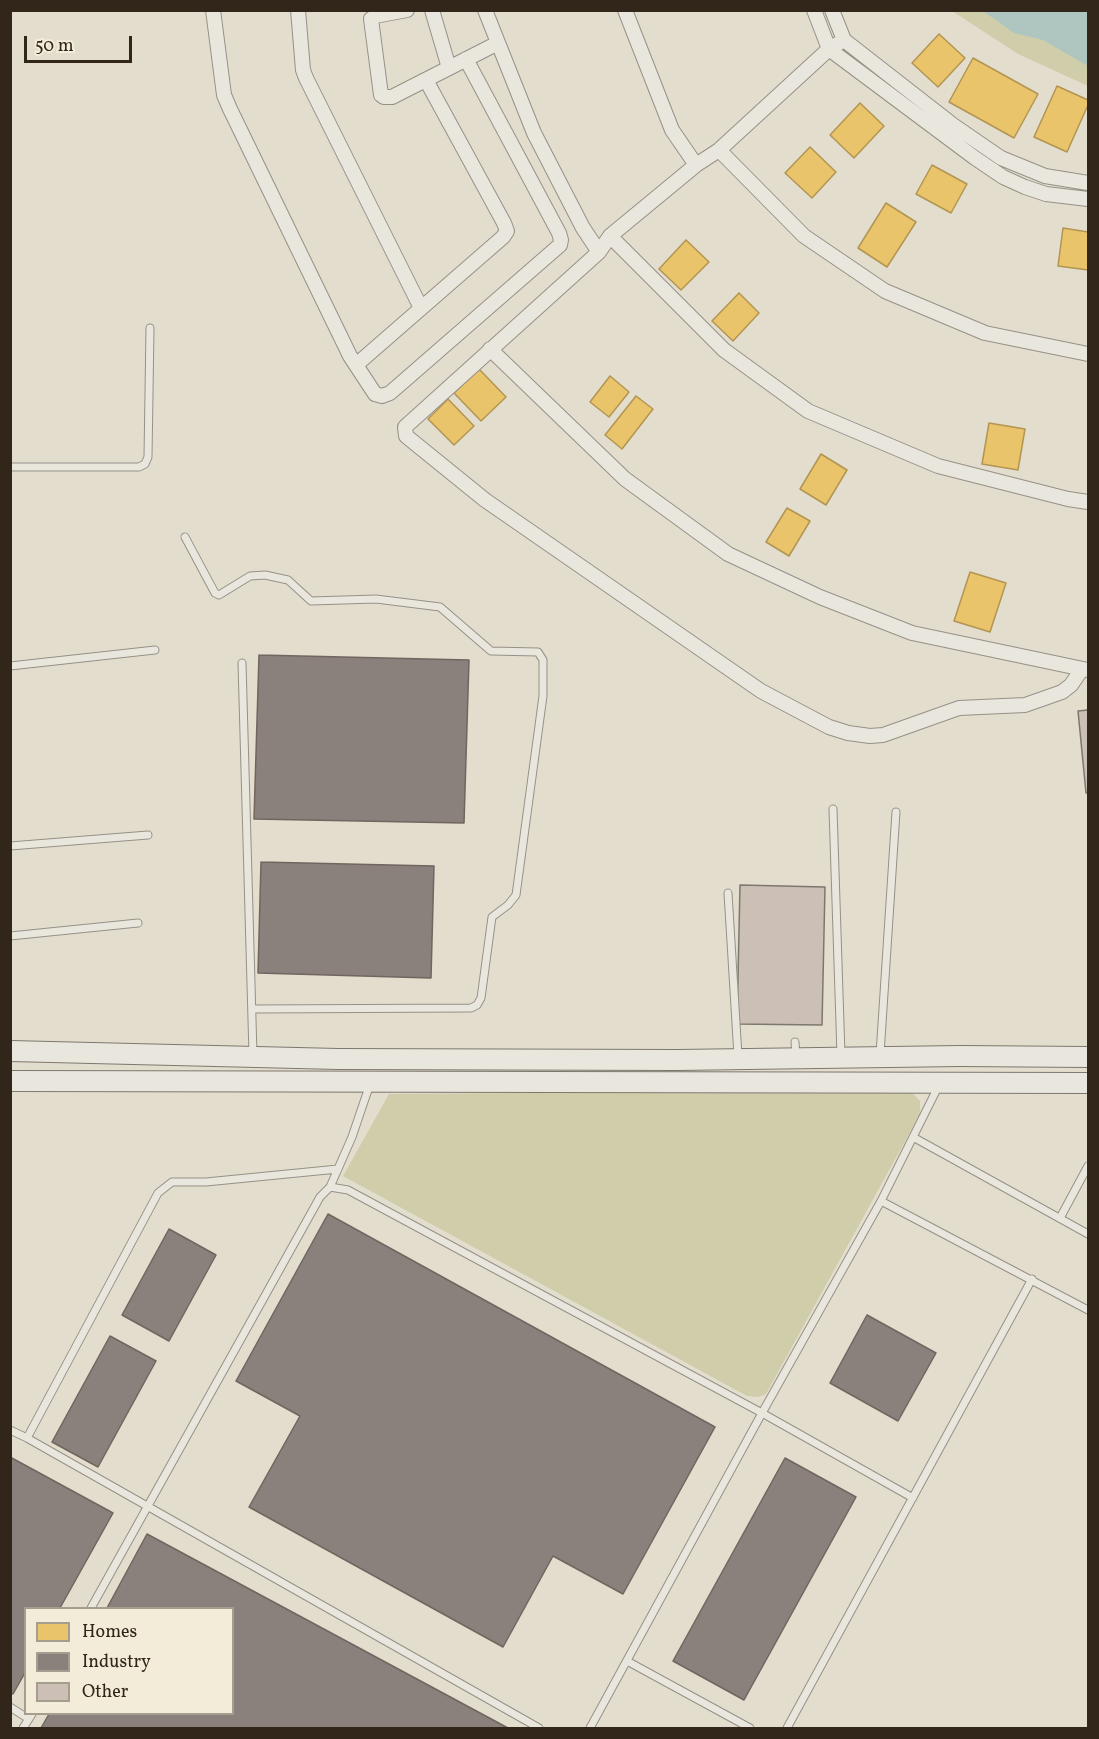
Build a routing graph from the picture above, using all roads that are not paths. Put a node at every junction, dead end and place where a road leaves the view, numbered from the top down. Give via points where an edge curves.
1 (213, 10) edge
2 (298, 10) edge
3 (432, 10) edge
4 (485, 10) edge
5 (625, 10) edge
6 (814, 10) edge
7 (832, 10) edge
8 (404, 11) edge
9 (844, 40) junction
10 (498, 43) junction
11 (829, 49) junction
12 (466, 59) junction
13 (449, 68) junction
14 (426, 80) junction
15 (719, 150) junction
16 (696, 165) junction
17 (1089, 183) edge
18 (1089, 199) edge
19 (610, 236) junction
20 (599, 252) junction
21 (421, 308) junction
22 (150, 328) dead end
23 (490, 349) junction
24 (1089, 354) edge
25 (356, 364) junction
26 (10, 467) edge
27 (1089, 502) edge
28 (185, 537) dead end
29 (155, 650) dead end
30 (242, 663) dead end
31 (10, 666) edge
32 (1085, 670) edge
33 (833, 809) dead end
34 (896, 813) dead end
35 (148, 835) dead end
36 (10, 846) edge
37 (728, 892) dead end
38 (138, 923) dead end
39 (10, 936) edge
40 (252, 1009) junction
41 (10, 1051) edge
42 (1089, 1056) edge
43 (253, 1057) junction
44 (879, 1057) junction
45 (841, 1058) junction
46 (738, 1059) junction
47 (607, 1060) junction
48 (10, 1081) edge
49 (371, 1081) junction
50 (608, 1082) junction
51 (940, 1082) junction
52 (1089, 1083) edge
53 (913, 1137) junction
54 (1089, 1166) edge
55 (338, 1169) junction
56 (330, 1187) junction
57 (881, 1201) junction
58 (1060, 1218) junction
59 (1089, 1234) edge
60 (1032, 1279) junction
61 (1089, 1310) edge
62 (762, 1413) junction
63 (10, 1430) edge
64 (27, 1438) junction
65 (913, 1498) junction
66 (147, 1507) junction
67 (91, 1607) edge
68 (627, 1660) junction
69 (10, 1707) edge
70 (24, 1713) edge
71 (31, 1716) edge
72 (23, 1728) edge
73 (539, 1728) edge
74 (590, 1728) edge
75 (750, 1728) edge
76 (787, 1728) edge

1 - 25 street via 224,95
2 - 21 street via 306,78
3 - 13 street
4 - 10 street
5 - 16 street via 672,130
6 - 11 street
7 - 9 street
8 - 14 street via 371,19 381,95 392,97
9 - 11 street
9 - 17 street via 1001,158 1045,176
10 - 12 street
10 - 20 street via 534,133
11 - 15 street
11 - 18 street via 1003,177 1046,194
12 - 13 street
12 - 25 street via 560,233 560,245 390,393 375,394
13 - 14 street
14 - 21 street via 507,231
15 - 16 street
15 - 24 street via 804,236 885,291 985,333
16 - 19 street
19 - 20 street
19 - 27 street via 724,350 808,411 938,466
20 - 23 street
21 - 25 street
22 - 26 lane via 145,464
23 - 32 street via 625,478 728,554 820,597 912,633
23 - 32 street via 405,427 406,436 485,500 761,692 829,727 870,736 959,708 1024,705 1062,692
28 - 40 lane via 219,595 250,576 265,574 288,580 311,601 376,599 440,607 491,651 538,652 543,660 543,696 516,894 492,917 477,1005
29 - 31 lane
30 - 40 lane
33 - 45 lane
34 - 44 lane
35 - 36 lane
37 - 46 lane
38 - 39 lane
40 - 43 lane
41 - 43 street
42 - 44 street
43 - 47 street
44 - 45 street
45 - 46 street via 795,1050
46 - 47 street
47 - 50 street
48 - 49 street
49 - 50 street
49 - 55 lane
50 - 51 street
51 - 52 street
51 - 53 lane
53 - 57 lane
53 - 58 lane
54 - 58 lane
55 - 56 lane
55 - 64 lane via 172,1182 158,1193
56 - 62 lane via 348,1190
56 - 66 lane via 320,1197
57 - 60 lane
57 - 62 lane
58 - 59 lane
60 - 61 lane
60 - 65 lane
62 - 65 lane
62 - 68 lane
63 - 64 lane
64 - 66 lane
65 - 76 lane
66 - 67 lane
66 - 73 lane
68 - 74 lane
68 - 75 lane
69 - 70 lane
71 - 72 lane

